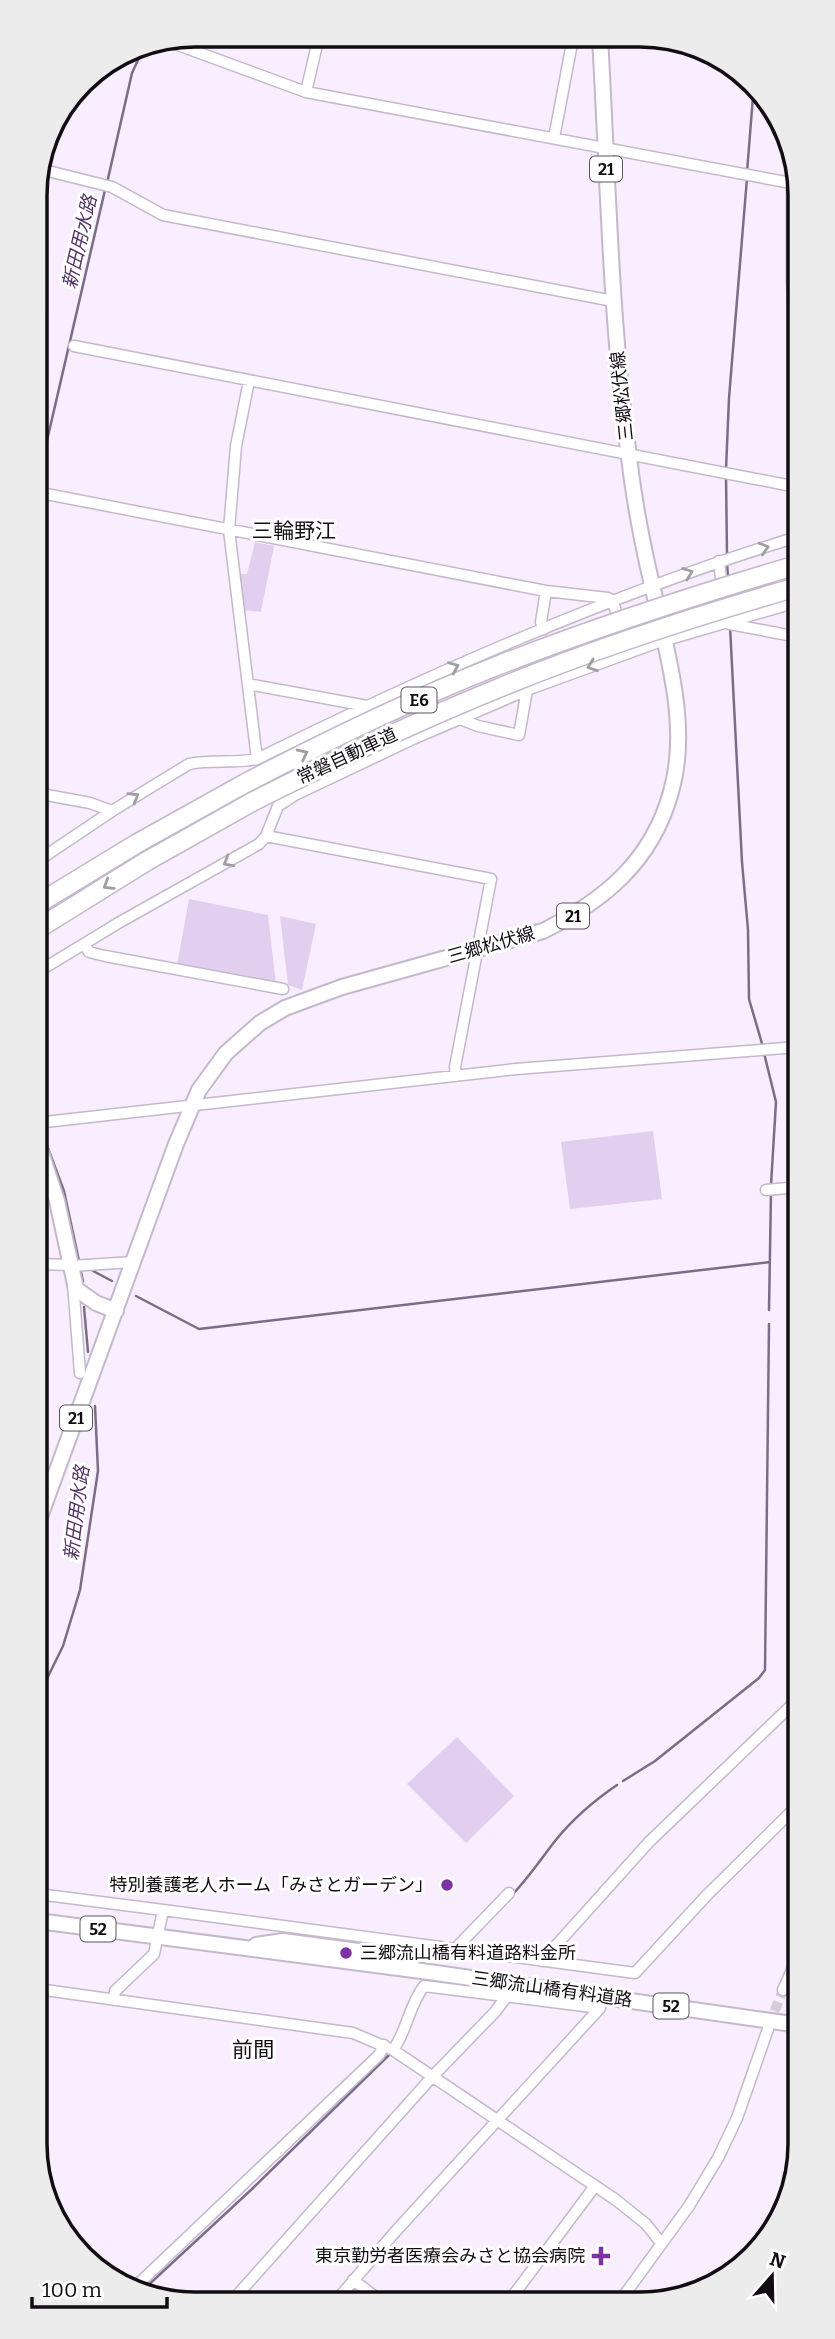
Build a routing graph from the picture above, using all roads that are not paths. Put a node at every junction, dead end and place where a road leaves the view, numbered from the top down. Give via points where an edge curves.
1 (571, 47) edge
2 (600, 47) edge
3 (186, 48) edge
4 (316, 48) edge
5 (306, 92) junction
6 (554, 138) junction
7 (606, 149) junction
8 (50, 171) edge
9 (787, 182) edge
10 (613, 301) junction
11 (75, 346) dead end
12 (249, 382) junction
13 (628, 453) junction
14 (788, 485) edge
15 (48, 495) edge
16 (229, 530) junction
17 (788, 540) edge
18 (725, 559) junction
19 (788, 568) edge
20 (652, 586) junction
21 (788, 590) edge
22 (546, 591) junction
23 (612, 600) junction
24 (788, 605) edge
25 (730, 623) junction
26 (544, 629) junction
27 (788, 636) edge
28 (519, 639) junction
29 (665, 640) junction
30 (631, 652) junction
31 (248, 684) junction
32 (532, 688) junction
33 (367, 706) junction
34 (460, 719) junction
35 (392, 749) junction
36 (261, 757) junction
37 (48, 795) edge
38 (286, 801) junction
39 (112, 811) junction
40 (266, 836) junction
41 (48, 854) edge
42 (48, 898) edge
43 (48, 923) edge
44 (84, 944) junction
45 (477, 950) junction
46 (48, 966) edge
47 (283, 989) dead end
48 (788, 1048) edge
49 (456, 1076) junction
50 (191, 1107) junction
51 (48, 1123) edge
52 (47, 1172) edge
53 (787, 1188) edge
54 (766, 1190) dead end
55 (133, 1262) junction
56 (47, 1266) edge
57 (71, 1270) junction
58 (116, 1311) junction
59 (80, 1373) dead end
60 (47, 1489) edge
61 (787, 1709) edge
62 (787, 1816) edge
63 (509, 1893) dead end
64 (47, 1895) edge
65 (163, 1910) junction
66 (47, 1922) edge
67 (159, 1937) junction
68 (455, 1950) junction
69 (542, 1961) junction
70 (787, 1981) edge
71 (47, 1990) edge
72 (783, 1990) tunnel mouth
73 (507, 1996) junction
74 (114, 2000) junction
75 (763, 2024) junction
76 (787, 2025) edge
77 (388, 2048) junction
78 (432, 2077) junction
79 (498, 2122) junction
80 (595, 2186) junction
81 (661, 2242) junction
82 (353, 2280) junction
83 (141, 2281) edge
84 (240, 2292) edge
85 (343, 2292) edge
86 (369, 2292) edge
87 (516, 2292) edge
88 (626, 2292) edge

1 - 6 street
2 - 7 main road, 三郷松伏線 / 21
3 - 5 street
4 - 5 street
5 - 6 street
6 - 7 street
7 - 9 street
7 - 10 main road, 三郷松伏線 / 21
8 - 10 street via 107,186 163,215
10 - 13 main road, 三郷松伏線 / 21
11 - 12 street
12 - 13 street
12 - 16 street via 236,446
13 - 14 street
13 - 20 main road, 三郷松伏線 / 21
15 - 16 street
16 - 22 street
16 - 31 street
18 -> 17 street
20 -> 18 street
18 - 25 street
42 -> 19 highway, 常磐自動車道 / E6, bridge via 242,785 493,667 601,627
20 - 23 street
20 - 29 main road, 三郷松伏線 / 21
21 -> 43 highway, 常磐自動車道 / E6, bridge via 499,687 332,762 147,860
22 - 23 street
22 - 26 street
23 - 26 street
23 - 30 street
24 - 25 street
25 - 27 street
25 - 29 street
26 - 28 street
28 - 32 street
33 -> 28 street
29 - 30 street
29 - 45 main road, 三郷松伏線 / 21 via 677,712 677,764 652,838 624,877 578,914 543,931
30 -> 32 street
31 - 33 street
31 - 36 street
32 - 34 street
32 - 34 street via 519,735
33 - 35 street
33 - 36 street
34 - 35 street
35 - 38 street
36 - 38 street
39 -> 36 street via 189,764
37 - 39 street
38 - 40 street via 278,806
39 - 41 street
40 -> 44 street
40 - 45 street via 491,879
44 - 46 street
44 - 47 street via 89,951 105,956
45 - 49 street
45 - 50 main road, 三郷松伏線 / 21 via 342,987 285,1008 226,1053
48 - 49 street
49 - 50 street
50 - 51 street
50 - 55 main road, 三郷松伏線 / 21
52 - 57 main road
53 - 54 street
55 - 57 street
55 - 58 main road, 三郷松伏線 / 21
56 - 57 street
57 - 58 main road via 81,1295
57 - 59 street
58 - 60 main road, 三郷松伏線 / 21
61 - 69 street via 649,1842
62 - 69 street via 635,1973
63 - 68 street
64 - 65 street
65 - 67 street
65 - 68 street
66 - 67 main road, 三郷流山橋有料道路 / 52
67 - 74 street via 154,1954 115,1991
67 - 75 main road, 三郷流山橋有料道路 / 52 via 584,1994
68 - 69 street
70 - 72 street
71 - 74 street
73 - 77 street via 424,1986 402,2038
73 - 78 street
73 - 79 street via 600,2008
74 - 77 street via 353,2033
75 - 76 main road, 三郷流山橋有料道路 / 52
75 - 81 street via 737,2118 719,2158
77 - 78 street
77 - 83 street
78 - 79 street
78 - 84 street
79 - 80 street
79 - 82 street
80 - 81 street via 635,2214
80 - 87 street
81 - 88 street
82 - 85 street
82 - 86 street

